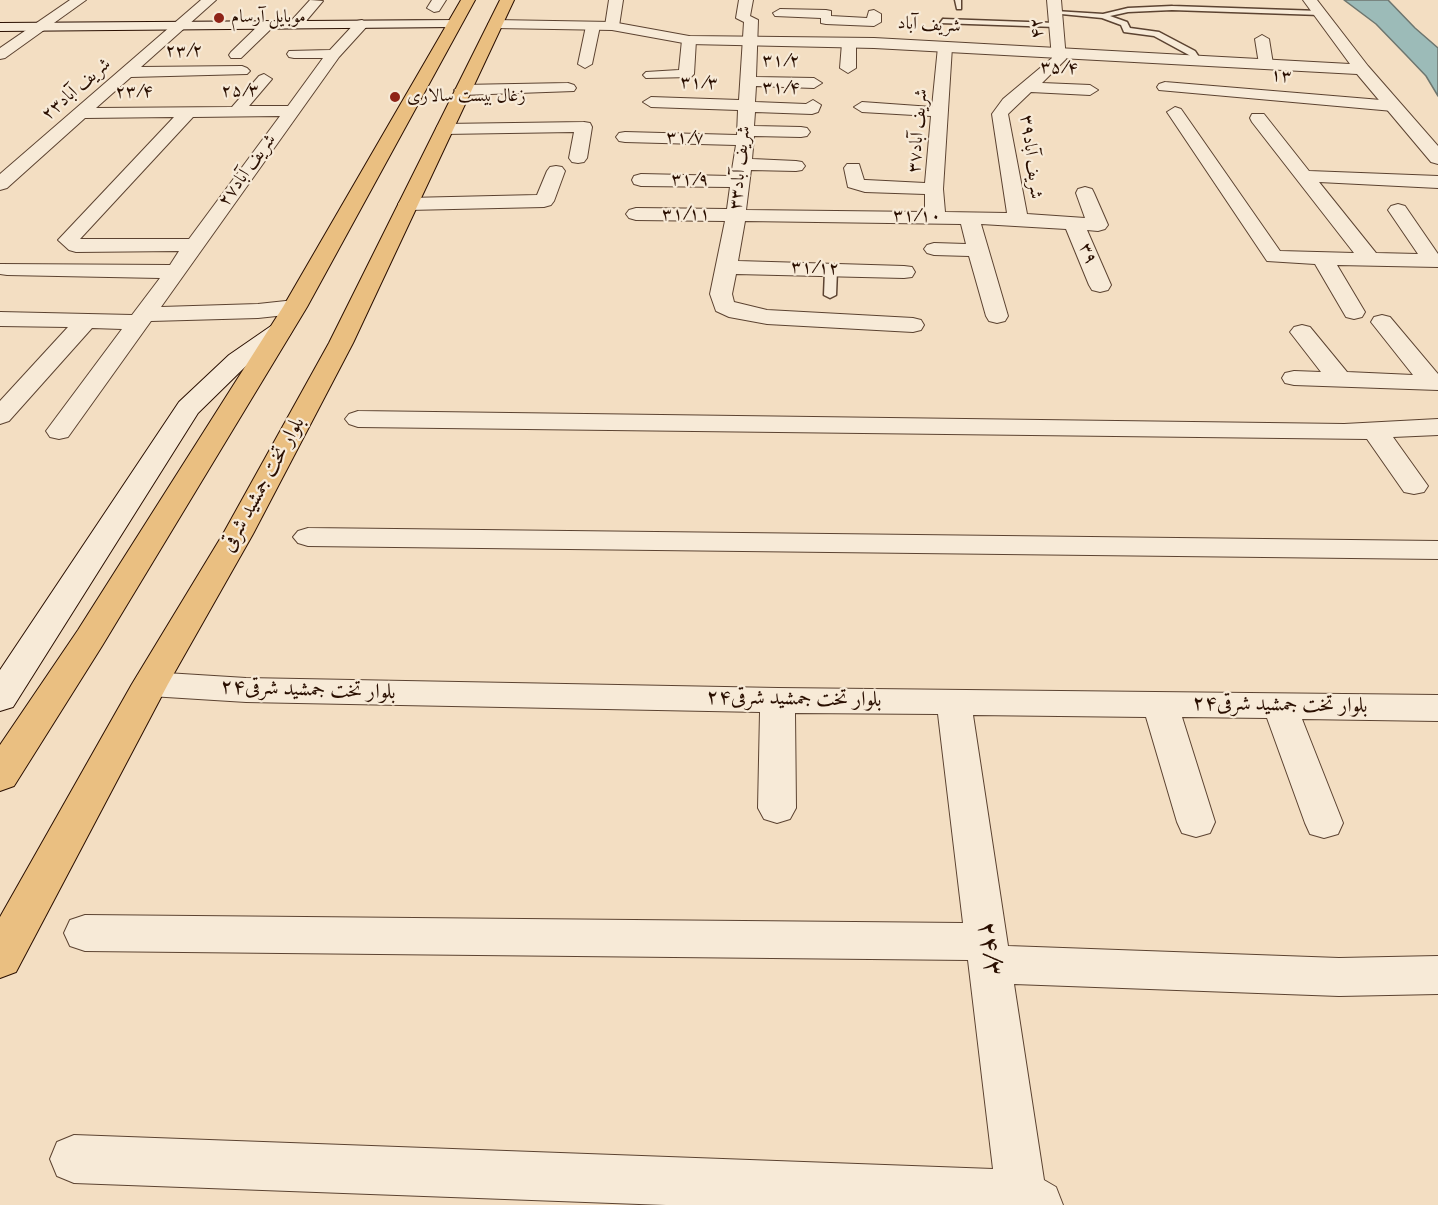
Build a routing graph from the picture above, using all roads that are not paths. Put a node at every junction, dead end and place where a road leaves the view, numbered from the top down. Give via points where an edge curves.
1 (79, 0) edge
2 (209, 0) edge
3 (616, 0) edge
4 (746, 0) edge
5 (316, 1) edge
6 (1211, 1) edge
7 (1319, 4) edge
8 (452, 7) edge
9 (501, 12) edge
10 (1055, 12) edge
11 (1222, 12) junction
12 (780, 13) dead end
13 (826, 15) edge
14 (1103, 16) junction
15 (874, 18) dead end
16 (943, 21) dead end
17 (296, 24) junction
18 (362, 24) junction
19 (395, 24) junction
20 (267, 25) junction
21 (181, 26) junction
22 (593, 26) junction
23 (612, 26) junction
24 (0, 27) edge
25 (40, 27) junction
26 (1165, 29) dead end
27 (1156, 34) junction
28 (1356, 35) dead end
29 (1262, 39) dead end
30 (689, 40) junction
31 (750, 41) junction
32 (849, 43) junction
33 (945, 47) junction
34 (1059, 53) junction
35 (294, 54) dead end
36 (334, 54) junction
37 (236, 55) dead end
38 (0, 56) edge
39 (1197, 60) junction
40 (585, 64) dead end
41 (1266, 64) junction
42 (848, 68) dead end
43 (651, 69) dead end
44 (1051, 69) junction
45 (1362, 69) junction
46 (1071, 70) dead end
47 (242, 71) dead end
48 (127, 72) junction
49 (264, 79) dead end
50 (814, 82) dead end
51 (1027, 87) junction
52 (1165, 87) dead end
53 (462, 90) junction
54 (1090, 90) dead end
55 (684, 91) dead end
56 (155, 96) dead end
57 (747, 97) junction
58 (651, 102) dead end
59 (813, 105) dead end
60 (1393, 106) junction
61 (861, 107) dead end
62 (563, 108) dead end
63 (237, 111) junction
64 (292, 111) junction
65 (141, 112) junction
66 (188, 112) junction
67 (940, 112) junction
68 (1175, 112) dead end
69 (81, 113) junction
70 (1258, 118) dead end
71 (685, 127) dead end
72 (801, 132) dead end
73 (917, 132) dead end
74 (422, 133) junction
75 (745, 133) junction
76 (938, 133) junction
77 (625, 137) dead end
78 (578, 158) dead end
79 (1438, 158) edge
80 (796, 166) dead end
81 (853, 168) dead end
82 (556, 171) dead end
83 (740, 173) junction
84 (1304, 176) junction
85 (641, 180) dead end
86 (1438, 182) edge
87 (0, 184) edge
88 (934, 189) junction
89 (1085, 193) dead end
90 (408, 204) junction
91 (1398, 210) dead end
92 (636, 214) dead end
93 (736, 215) junction
94 (934, 218) junction
95 (969, 218) junction
96 (1018, 219) junction
97 (1074, 223) junction
98 (194, 245) junction
99 (934, 249) dead end
100 (979, 250) junction
101 (1322, 258) junction
102 (1370, 259) junction
103 (1435, 261) edge
104 (726, 267) junction
105 (7, 269) dead end
106 (831, 270) junction
107 (175, 271) junction
108 (904, 272) dead end
109 (1100, 285) dead end
110 (830, 295) dead end
111 (1354, 312) dead end
112 (997, 316) dead end
113 (141, 318) junction
114 (0, 319) edge
115 (288, 319) junction
116 (86, 321) junction
117 (1382, 322) dead end
118 (913, 325) dead end
119 (1302, 332) dead end
120 (1294, 378) dead end
121 (1340, 380) junction
122 (1435, 382) edge
123 (0, 416) edge
124 (358, 419) dead end
125 (1438, 427) edge
126 (59, 431) dead end
127 (1375, 431) junction
128 (1414, 486) dead end
129 (308, 537) dead end
130 (1438, 550) edge
131 (150, 684) junction
132 (0, 698) edge
133 (778, 700) junction
134 (954, 702) junction
135 (1160, 704) junction
136 (1280, 706) junction
137 (1438, 708) edge
138 (0, 776) edge
139 (777, 808) dead end
140 (1196, 822) dead end
141 (1324, 823) dead end
142 (85, 933) dead end
143 (988, 953) junction
144 (0, 958) edge
145 (1438, 975) edge
146 (74, 1159) dead end
147 (1030, 1200) edge

1 - 25 street
2 - 21 street, شریف آباد۲۳
3 - 23 street
4 - 31 street, شریف آباد۳۳ via 743,18 751,20
5 - 17 street
6 - 11 lane
7 - 11 lane
7 - 28 street
7 - 45 street
8 - 19 street
8 - 19 street via 446,13
8 - 74 main road, بلوار تخت جمشید شرقی
9 - 22 street, شریف آباد
9 - 53 main road, بلوار تخت جمشید شرقی
10 - 14 lane
10 - 16 lane
10 - 34 street, ۴۲
11 - 14 lane via 1172,8 1128,10
12 - 13 street
13 - 15 street
14 - 27 lane via 1124,24 1127,30
17 - 18 street
17 - 20 street
18 - 19 street
18 - 36 street, شریف آباد۲۷
20 - 21 street
20 - 37 street
21 - 25 street
21 - 48 street, شریف آباد۲۳
22 - 23 street, شریف آباد
22 - 40 street
23 - 30 street, شریف آباد
24 - 25 street
25 - 38 street
26 - 27 lane
27 - 39 lane via 1192,53
29 - 41 street
30 - 31 street, شریف آباد
30 - 43 street via 687,68
31 - 32 street, شریف آباد
31 - 57 street, شریف آباد۳۳
32 - 33 street, شریف آباد
32 - 42 street
33 - 34 street, شریف آباد
33 - 67 street, شریف آباد۳۷ via 936,91
34 - 39 street, شریف آباد
34 - 44 street, شریف آباد۳۹
35 - 36 street
36 - 64 street, شریف آباد۲۷
39 - 41 street, شریف آباد
41 - 45 street, شریف آباد
44 - 46 street
44 - 51 street, شریف آباد۳۹
45 - 60 street
47 - 48 street, ۲۳/۲
48 - 69 street, شریف آباد۲۳
49 - 63 street
50 - 57 street, ۳۱/۲
51 - 54 street, ۳۵/۴
51 - 96 street, شریف آباد۳۹ via 1000,114
52 - 60 street, ۱۳
53 - 62 street via 569,83
53 - 74 main road, بلوار تخت جمشید شرقی
55 - 57 street
56 - 65 street
57 - 58 street, ۳۱/۳
57 - 59 street, ۳۱/۴ via 812,109
57 - 75 street, شریف آباد۳۳
60 - 79 street
61 - 67 street
63 - 64 street, ۲۵/۳
63 - 66 street, ۲۵/۳
64 - 98 street, شریف آباد۲۷
65 - 66 street, ۲۳/۴
65 - 69 street, ۲۳/۴
66 - 98 street via 68,240 76,246
67 - 76 street, شریف آباد۳۷
68 - 101 street via 1274,257
69 - 87 street, شریف آباد۲۳
70 - 84 street
71 - 75 street
72 - 75 street
73 - 76 street
74 - 78 street via 584,127
74 - 90 main road, بلوار تخت جمشید شرقی
74 - 115 main road, بلوار تخت جمشید شرقی
75 - 77 street, ۳۱/۷
75 - 83 street, شریف آباد۳۳
76 - 88 street, شریف آباد۳۷
80 - 83 street, ۳۱/۹
81 - 88 street via 855,183 865,186
82 - 90 street via 544,201
83 - 85 street, ۳۱/۹
83 - 93 street, شریف آباد۳۳
84 - 86 street
84 - 102 street
88 - 94 street, شریف آباد۳۷
89 - 97 street, ۳۱/۱۰ via 1098,225
90 - 131 main road, بلوار تخت جمشید شرقی via 303,414
91 - 103 street
92 - 93 street, ۳۱/۱۱
93 - 94 street, ۳۱/۱۰
93 - 104 street, شریف آباد۳۳
94 - 95 street, ۳۱/۱۰
95 - 96 street, ۳۱/۱۰
95 - 100 street
96 - 97 street, ۳۱/۱۰
97 - 109 street, ۳۹
98 - 107 street, شریف آباد۲۷
99 - 100 street
100 - 112 street
101 - 102 street
101 - 111 street
102 - 103 street
104 - 106 street, ۳۱/۱۲
104 - 118 street, شریف آباد۳۳ via 724,306 737,312
105 - 107 street
106 - 108 street, ۳۱/۱۲
106 - 110 lane
107 - 113 street, شریف آباد۲۷
113 - 115 street via 258,311
113 - 116 street
113 - 126 street, شریف آباد۲۷
114 - 116 street
115 - 132 street via 188,408
115 - 138 main road, بلوار تخت جمشید شرقی
116 - 123 street
117 - 122 street
119 - 121 street
120 - 121 street
121 - 122 street
124 - 127 street
125 - 127 street
127 - 128 street
129 - 130 street
131 - 133 street, بلوار تخت جمشید شرقی۲۴ via 246,690
131 - 144 main road, بلوار تخت جمشید شرقی
133 - 134 street, بلوار تخت جمشید شرقی۲۴
133 - 139 street
134 - 135 street, بلوار تخت جمشید شرقی۲۴
134 - 143 street, ۲۴/۳
135 - 136 street, بلوار تخت جمشید شرقی۲۴
135 - 140 street
136 - 137 street, بلوار تخت جمشید شرقی۲۴
136 - 141 street
142 - 143 street
143 - 145 street via 1339,977
143 - 147 street, ۲۴/۳
146 - 147 street

